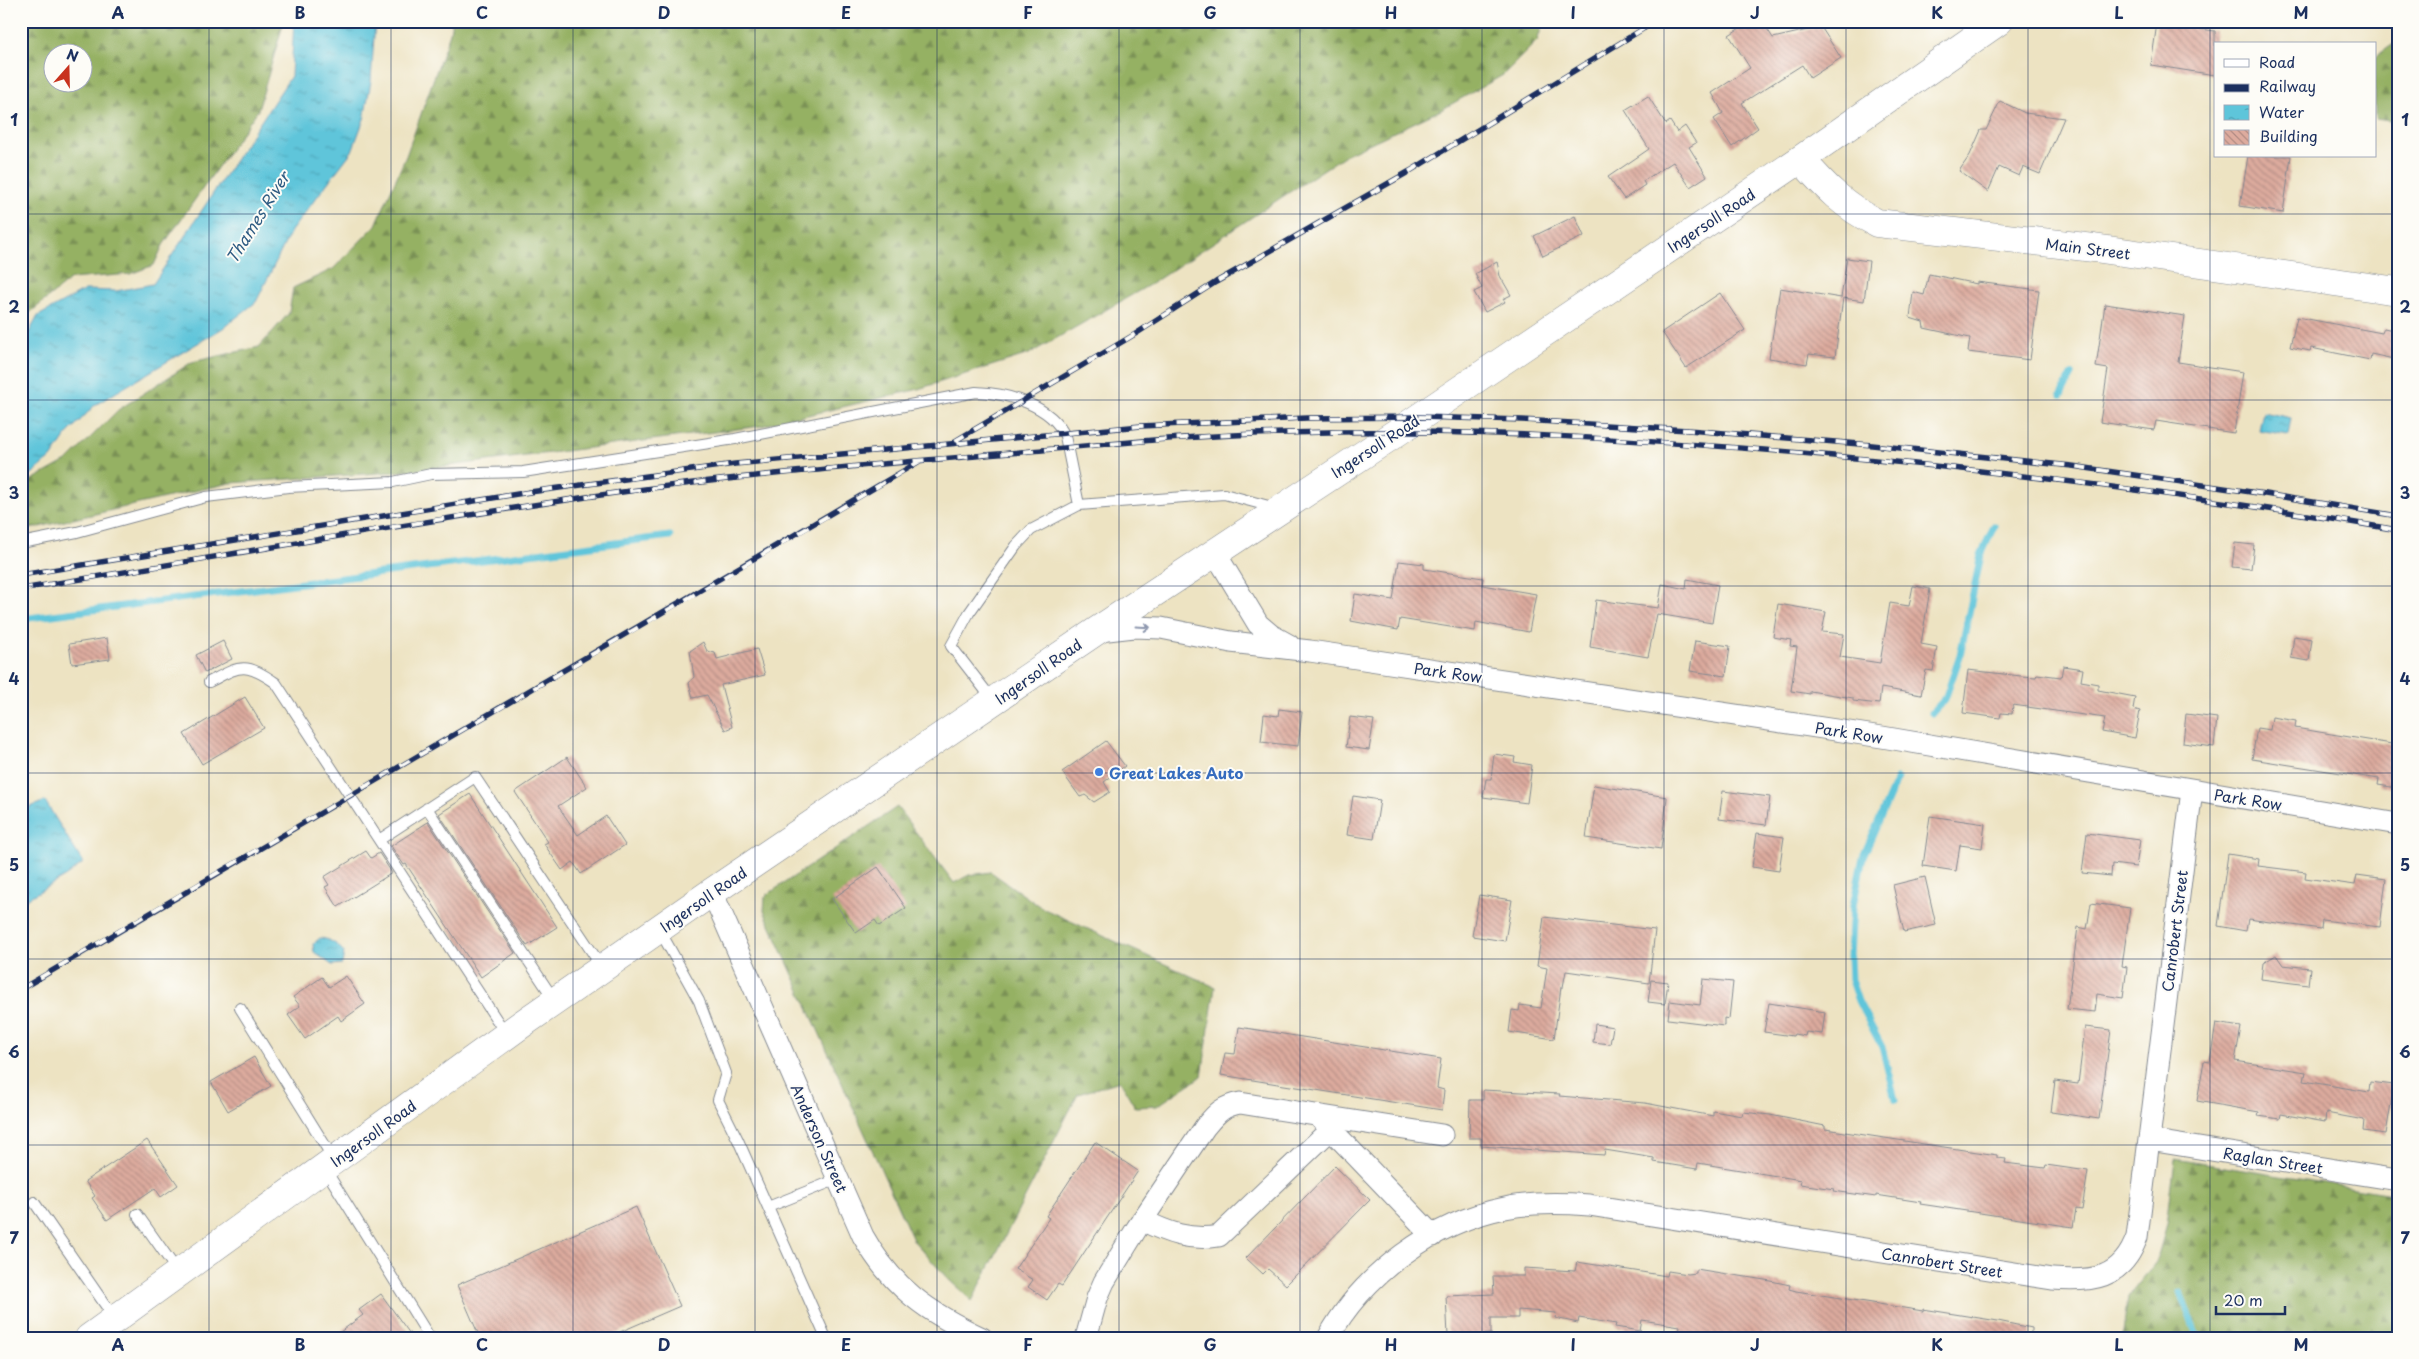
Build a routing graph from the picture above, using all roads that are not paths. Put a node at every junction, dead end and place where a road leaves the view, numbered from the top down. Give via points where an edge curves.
1 (1998, 21) edge
2 (1801, 159) junction
3 (2398, 291) edge
4 (1079, 505) junction
5 (1280, 509) junction
6 (21, 543) edge
7 (1214, 552) junction
8 (1095, 632) junction
9 (1298, 650) junction
10 (209, 682) dead end
11 (994, 701) junction
12 (2192, 790) junction
13 (427, 808) junction
14 (2398, 824) edge
15 (379, 840) junction
16 (712, 892) junction
17 (659, 929) junction
18 (602, 968) junction
19 (555, 1001) junction
20 (240, 1008) dead end
21 (507, 1035) junction
22 (1324, 1122) junction
23 (1442, 1135) dead end
24 (2149, 1140) junction
25 (330, 1164) junction
26 (838, 1179) junction
27 (2398, 1180) edge
28 (34, 1202) dead end
29 (768, 1207) junction
30 (136, 1214) dead end
31 (1142, 1220) junction
32 (1433, 1236) junction
33 (179, 1274) junction
34 (115, 1319) junction
35 (90, 1338) edge
36 (430, 1338) edge
37 (826, 1338) edge
38 (982, 1338) edge
39 (1086, 1338) edge
40 (1328, 1338) edge

1 - 2 main road, Ingersoll Road
2 - 3 main road, Main Street via 1825,188 1853,211 1877,223 2094,248
2 - 5 main road, Ingersoll Road
4 - 5 lane via 1224,494
4 - 6 lane via 1060,427 1045,413 1030,406 1002,396 976,392 735,439 523,472 431,474 393,482 288,487 206,497 77,532
4 - 11 lane via 1031,530 1016,546 969,613 951,646
5 - 7 main road, Ingersoll Road
7 - 8 main road, Ingersoll Road
7 - 9 street, Park Row via 1258,624
8 -> 9 street, Park Row via 1134,627 1161,628 1231,642
8 - 11 main road, Ingersoll Road
9 - 12 street, Park Row via 1882,737
10 - 15 lane via 239,667 260,672 276,683
11 - 16 main road, Ingersoll Road
12 - 14 street, Park Row
12 - 24 street, Canrobert Street
13 - 15 lane
13 - 18 lane via 475,777
13 - 19 lane
15 - 21 lane
16 - 17 main road, Ingersoll Road
16 - 26 street, Anderson Street
17 - 18 main road, Ingersoll Road
17 - 29 lane via 702,1010 726,1073 718,1100
18 - 19 main road, Ingersoll Road
19 - 21 main road, Ingersoll Road
20 - 25 lane
21 - 25 main road, Ingersoll Road
22 - 23 street
22 - 31 street via 1219,1236 1204,1239 1184,1237
22 - 31 street via 1240,1103 1228,1105 1205,1127
22 - 32 street
24 - 27 street, Raglan Street
24 - 32 street, Canrobert Street via 2134,1245 2122,1263 2106,1276 2078,1282 1581,1204 1508,1207 1480,1214
25 - 33 main road, Ingersoll Road
25 - 36 lane
26 - 29 lane
26 - 38 street, Anderson Street via 863,1236 891,1277 930,1311
28 - 34 lane
29 - 37 lane
30 - 33 lane
31 - 39 street via 1104,1282
32 - 40 street, Canrobert Street via 1380,1273 1354,1301
33 - 34 main road, Ingersoll Road
34 - 35 main road, Ingersoll Road

